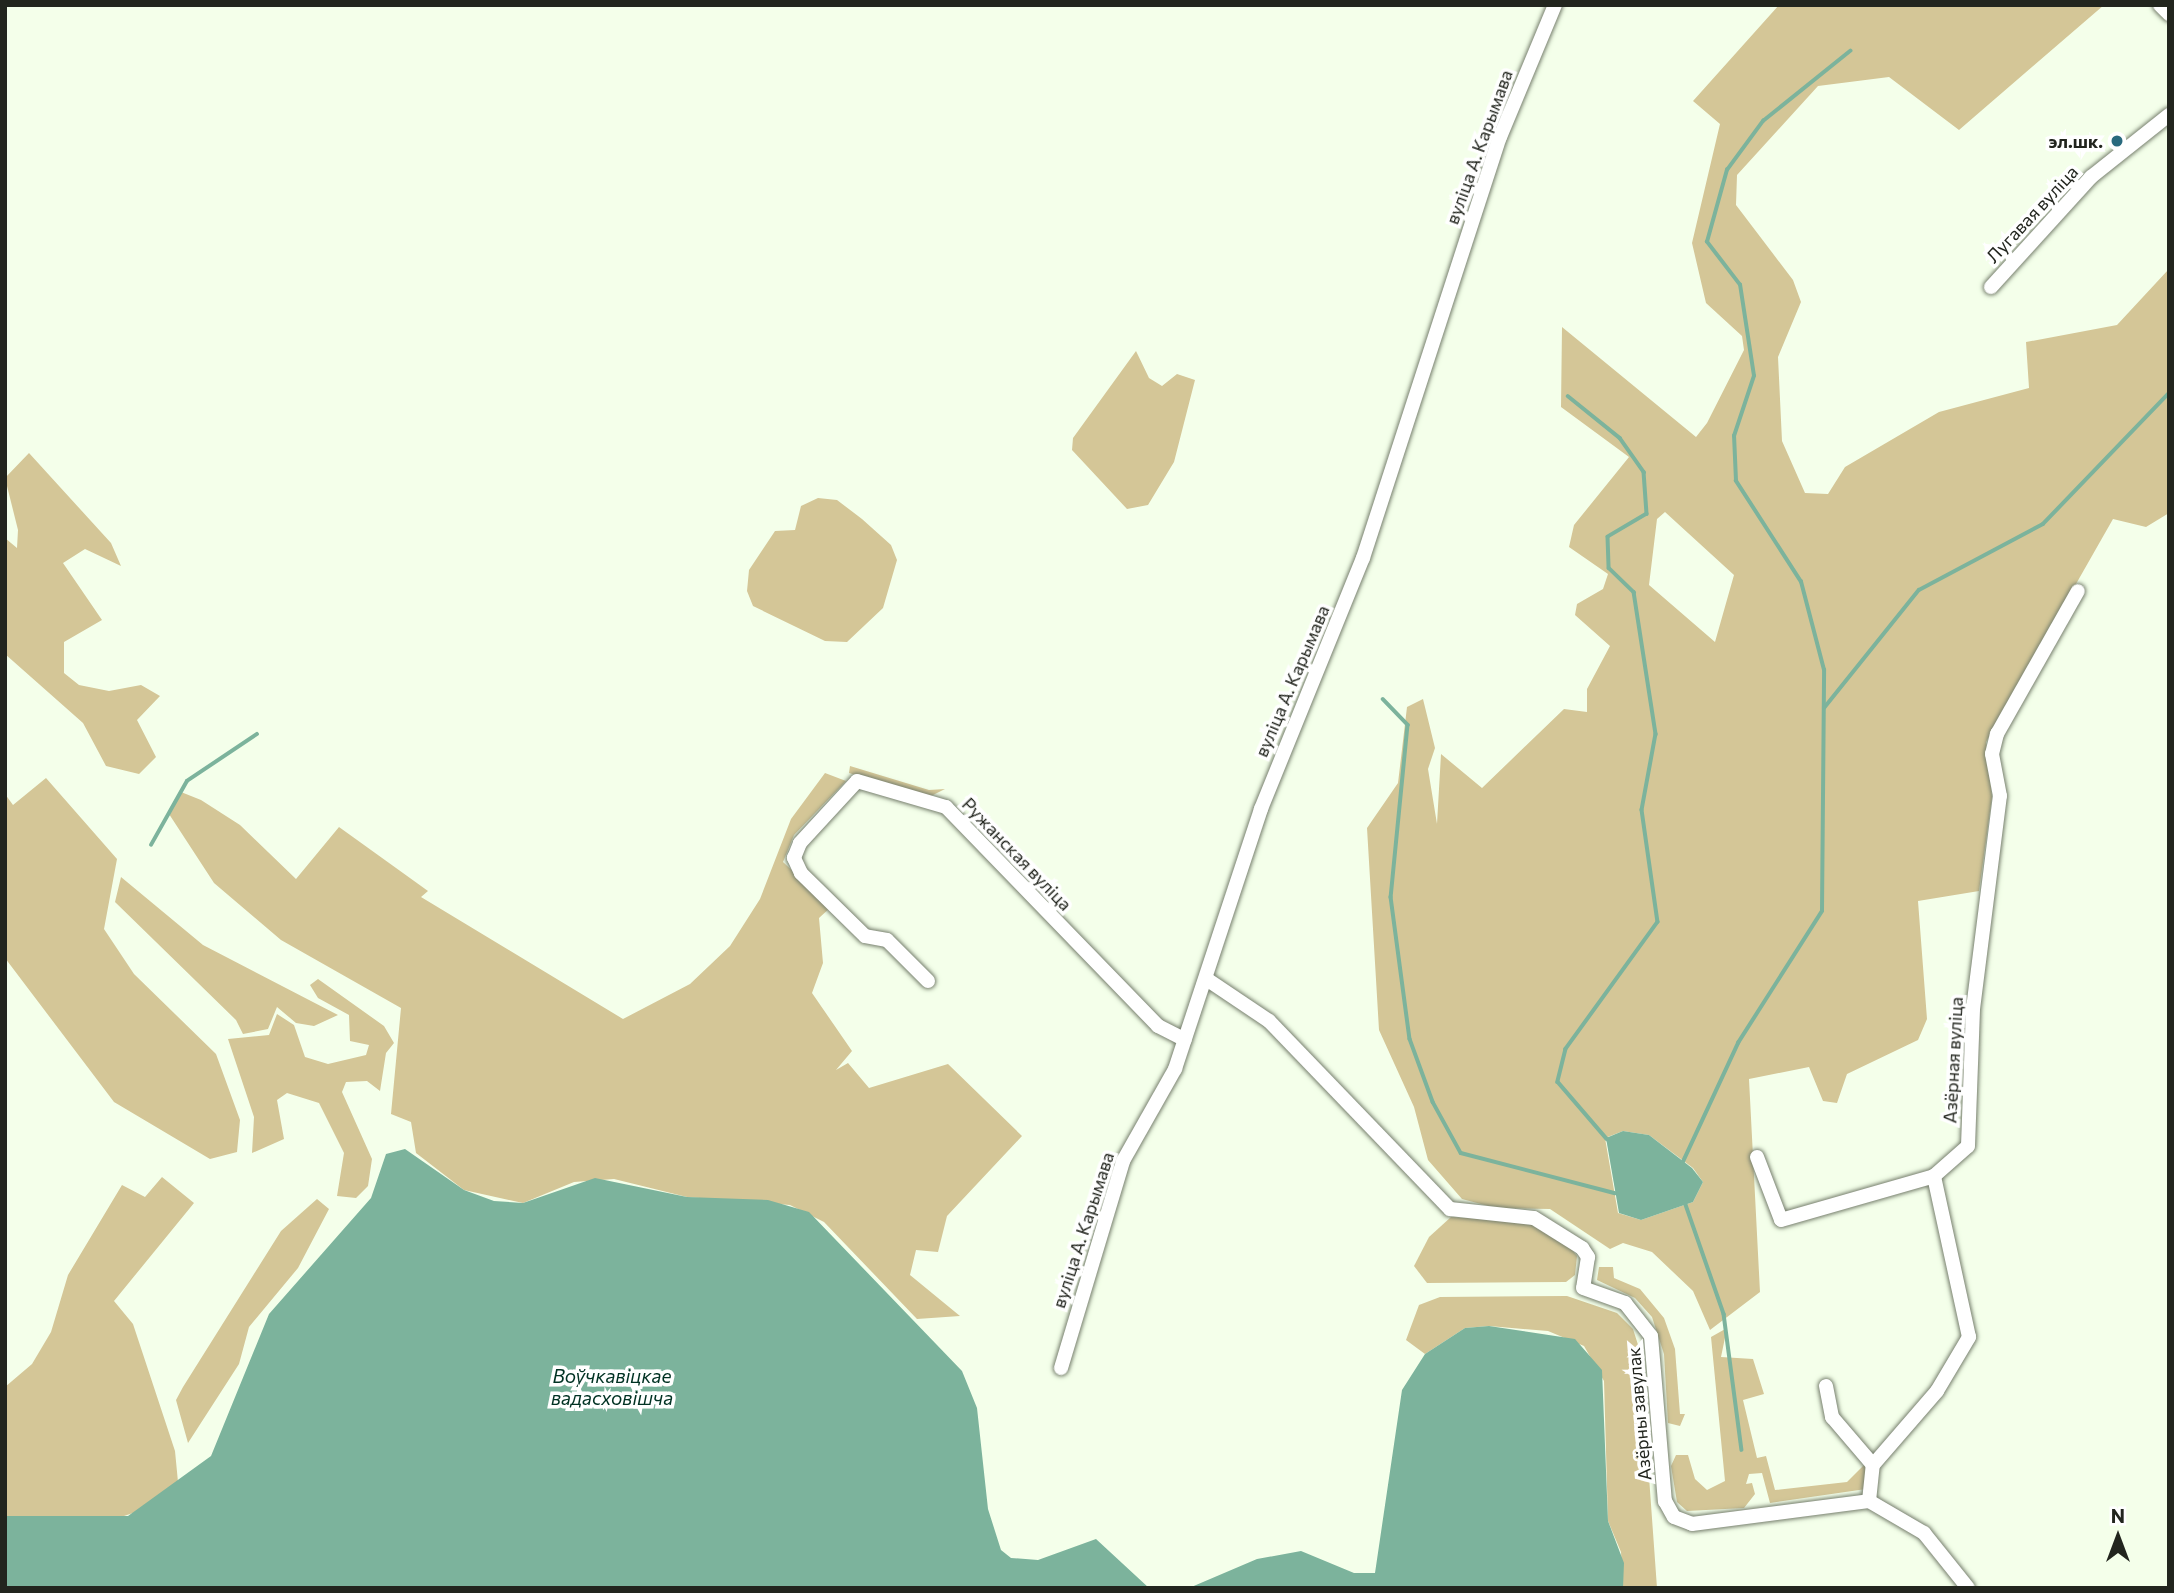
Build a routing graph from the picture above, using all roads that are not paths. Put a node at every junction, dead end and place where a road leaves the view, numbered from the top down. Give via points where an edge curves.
1 (1555, 5) edge
2 (2169, 115) edge
3 (1991, 287) dead end
4 (2078, 591) dead end
5 (1208, 980) junction
6 (928, 981) dead end
7 (1185, 1040) junction
8 (1756, 1157) dead end
9 (1934, 1176) junction
10 (1062, 1368) dead end
11 (1826, 1386) dead end
12 (1873, 1465) junction
13 (1869, 1501) junction
14 (1968, 1588) edge

1 - 5 street, вуліца А. Карымава via 1500,136 1363,558 1261,809
2 - 3 street, Лугавая вуліца via 2091,177
4 - 9 street, Азёрная вуліца via 1997,734 1992,754 2000,796 1973,1009 1968,1146
5 - 7 street, вуліца А. Карымава
5 - 13 street, Азёрны завулак via 1269,1021 1450,1209 1534,1218 1582,1248 1588,1257 1583,1288 1625,1303 1651,1336 1665,1501 1674,1517 1692,1524
6 - 7 street, Ружанская вуліца via 887,940 865,936 802,873 794,858 800,843 857,781 946,807 1158,1026
7 - 10 street, вуліца А. Карымава via 1123,1161
8 - 9 street via 1781,1220
9 - 12 street via 1969,1337 1937,1391
11 - 12 street via 1832,1417
12 - 13 street
13 - 14 street via 1924,1533

